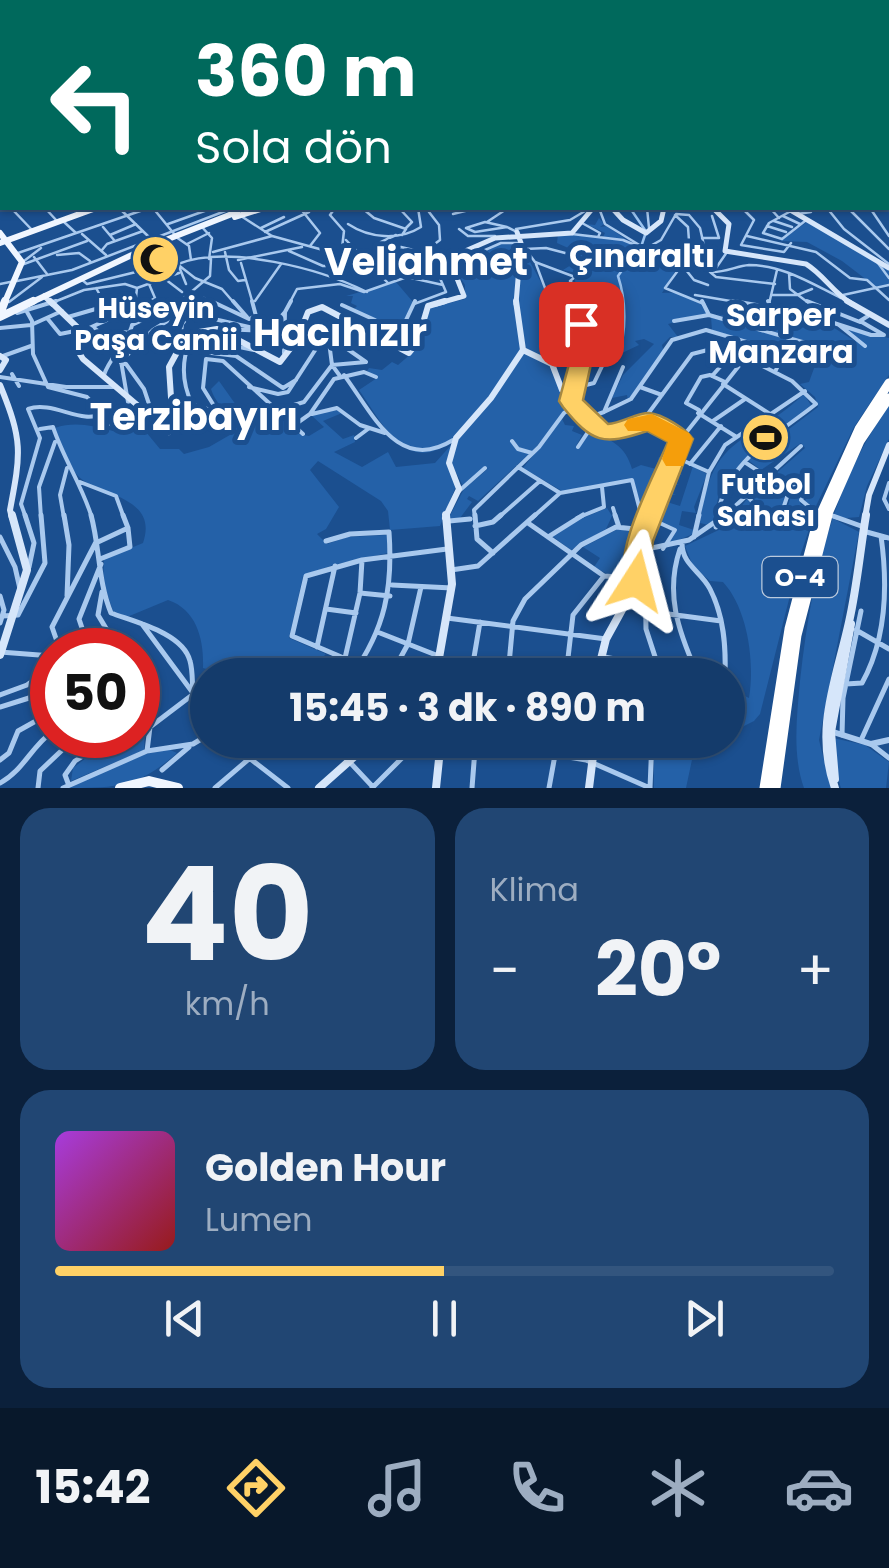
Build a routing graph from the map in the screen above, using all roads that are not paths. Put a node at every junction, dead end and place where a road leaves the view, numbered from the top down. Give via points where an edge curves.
1 (13, 210) edge
2 (46, 210) edge
3 (80, 210) edge
4 (94, 210) edge
5 (122, 210) edge
6 (146, 210) edge
7 (153, 210) edge
8 (208, 210) edge
9 (302, 210) edge
10 (305, 210) edge
11 (334, 210) edge
12 (364, 210) edge
13 (401, 210) edge
14 (418, 210) edge
15 (430, 210) edge
16 (469, 210) edge
17 (505, 210) edge
18 (587, 210) edge
19 (589, 210) edge
20 (592, 210) edge
21 (614, 210) edge
22 (647, 210) edge
23 (664, 210) edge
24 (690, 210) edge
25 (744, 210) edge
26 (772, 210) edge
27 (793, 210) edge
28 (829, 210) edge
29 (850, 210) edge
30 (871, 210) edge
31 (236, 211) edge
32 (309, 212) joint
33 (712, 212) edge
34 (195, 214) junction
35 (453, 214) dead end
36 (303, 215) junction
37 (674, 215) junction
38 (689, 215) junction
39 (129, 216) junction
40 (284, 217) dead end
41 (348, 217) dead end
42 (779, 218) junction
43 (61, 222) junction
44 (166, 222) junction
45 (487, 222) junction
46 (582, 222) junction
47 (804, 222) junction
48 (202, 223) junction
49 (138, 224) junction
50 (348, 224) junction
51 (102, 226) junction
52 (767, 226) junction
53 (341, 227) junction
54 (508, 227) junction
55 (260, 228) junction
56 (406, 228) junction
57 (792, 228) junction
58 (458, 229) dead end
59 (516, 230) junction
60 (33, 231) junction
61 (143, 231) junction
62 (266, 232) junction
63 (786, 232) junction
64 (0, 233) edge
65 (650, 233) junction
66 (79, 234) junction
67 (175, 234) junction
68 (209, 234) junction
69 (570, 234) junction
70 (110, 235) junction
71 (399, 235) junction
72 (272, 236) junction
73 (495, 236) junction
74 (747, 236) junction
75 (889, 236) edge
76 (597, 238) junction
77 (346, 240) junction
78 (780, 240) junction
79 (87, 241) junction
80 (115, 241) junction
81 (151, 242) junction
82 (700, 242) junction
83 (791, 243) junction
84 (46, 244) junction
85 (187, 244) junction
86 (7, 246) edge
87 (307, 246) junction
88 (523, 246) junction
89 (342, 248) junction
90 (645, 249) junction
91 (889, 249) edge
92 (102, 250) junction
93 (392, 250) junction
94 (224, 251) junction
95 (289, 251) junction
96 (213, 252) junction
97 (330, 252) junction
98 (424, 252) junction
99 (727, 252) junction
100 (136, 253) junction
101 (55, 254) junction
102 (568, 254) dead end
103 (108, 255) junction
104 (33, 256) junction
105 (167, 256) junction
106 (446, 257) junction
107 (210, 259) junction
108 (875, 259) junction
109 (191, 260) junction
110 (234, 261) junction
111 (38, 262) junction
112 (91, 262) junction
113 (118, 262) junction
114 (535, 262) junction
115 (22, 263) junction
116 (282, 263) junction
117 (178, 264) junction
118 (151, 265) junction
119 (682, 265) junction
120 (347, 266) junction
121 (889, 266) edge
122 (145, 268) junction
123 (716, 268) dead end
124 (778, 269) junction
125 (710, 272) junction
126 (789, 273) junction
127 (57, 274) junction
128 (179, 274) junction
129 (46, 276) junction
130 (407, 277) junction
131 (889, 278) edge
132 (164, 279) junction
133 (80, 280) junction
134 (244, 280) junction
135 (16, 281) junction
136 (36, 282) junction
137 (204, 283) junction
138 (388, 283) junction
139 (0, 284) edge
140 (70, 284) junction
141 (149, 284) junction
142 (186, 284) dead end
143 (775, 284) junction
144 (443, 285) junction
145 (708, 285) dead end
146 (889, 285) edge
147 (559, 286) dead end
148 (42, 287) dead end
149 (96, 288) junction
150 (137, 288) junction
151 (876, 288) junction
152 (812, 289) dead end
153 (58, 290) junction
154 (25, 291) junction
155 (182, 292) dead end
156 (367, 292) junction
157 (579, 292) junction
158 (695, 295) junction
159 (772, 295) junction
160 (797, 295) junction
161 (44, 296) junction
162 (569, 296) junction
163 (65, 297) junction
164 (841, 297) junction
165 (203, 298) junction
166 (889, 300) edge
167 (255, 301) junction
168 (51, 303) junction
169 (121, 303) junction
170 (555, 304) junction
171 (342, 305) dead end
172 (106, 307) junction
173 (770, 308) junction
174 (598, 309) joint
175 (10, 310) edge
176 (133, 312) junction
177 (286, 312) junction
178 (65, 314) junction
179 (192, 314) junction
180 (872, 314) junction
181 (709, 315) junction
182 (590, 316) junction
183 (113, 317) junction
184 (47, 318) junction
185 (249, 319) junction
186 (674, 321) dead end
187 (860, 322) junction
188 (889, 324) edge
189 (31, 325) junction
190 (91, 326) junction
191 (839, 326) junction
192 (0, 328) edge
193 (217, 329) junction
194 (196, 330) junction
195 (706, 330) junction
196 (81, 331) junction
197 (267, 331) junction
198 (369, 332) junction
199 (131, 333) junction
200 (328, 334) junction
201 (336, 334) junction
202 (887, 336) edge
203 (390, 338) junction
204 (791, 338) junction
205 (94, 340) dead end
206 (200, 340) junction
207 (744, 341) junction
208 (180, 342) junction
209 (813, 345) dead end
210 (31, 346) junction
211 (723, 346) junction
212 (865, 346) dead end
213 (394, 348) junction
214 (255, 350) junction
215 (523, 350) junction
216 (734, 351) junction
217 (784, 353) junction
218 (600, 354) dead end
219 (1, 356) edge
220 (746, 358) junction
221 (280, 362) junction
222 (120, 363) junction
223 (332, 365) junction
224 (554, 367) junction
225 (623, 367) dead end
226 (775, 372) junction
227 (0, 373) edge
228 (12, 374) junction
229 (304, 374) junction
230 (342, 376) junction
231 (712, 376) junction
232 (376, 378) dead end
233 (724, 383) junction
234 (889, 383) edge
235 (50, 384) junction
236 (0, 385) edge
237 (110, 385) junction
238 (19, 386) dead end
239 (248, 386) junction
240 (577, 386) junction
241 (640, 387) junction
242 (805, 391) junction
243 (662, 395) junction
244 (745, 398) junction
245 (889, 398) edge
246 (128, 402) junction
247 (573, 404) junction
248 (211, 410) junction
249 (274, 410) junction
250 (651, 411) junction
251 (604, 412) junction
252 (699, 412) junction
253 (267, 414) dead end
254 (310, 414) junction
255 (153, 416) junction
256 (773, 416) junction
257 (100, 417) junction
258 (586, 419) junction
259 (713, 421) junction
260 (642, 422) junction
261 (293, 426) junction
262 (593, 426) junction
263 (658, 426) junction
264 (720, 426) junction
265 (115, 427) dead end
266 (369, 428) junction
267 (39, 430) junction
268 (229, 430) dead end
269 (303, 434) dead end
270 (389, 435) junction
271 (735, 436) junction
272 (356, 438) dead end
273 (456, 438) junction
274 (681, 439) junction
275 (512, 440) dead end
276 (55, 442) junction
277 (889, 445) edge
278 (801, 446) dead end
279 (578, 447) dead end
280 (533, 453) junction
281 (675, 458) junction
282 (744, 461) junction
283 (690, 464) junction
284 (67, 467) junction
285 (518, 467) junction
286 (485, 468) dead end
287 (709, 472) junction
288 (763, 474) junction
289 (540, 481) junction
290 (80, 482) junction
291 (889, 482) edge
292 (602, 486) junction
293 (459, 491) junction
294 (560, 493) junction
295 (745, 495) junction
296 (613, 508) dead end
297 (812, 509) dead end
298 (889, 509) edge
299 (833, 516) dead end
300 (472, 518) junction
301 (650, 518) junction
302 (444, 521) junction
303 (527, 522) junction
304 (473, 526) junction
305 (620, 526) junction
306 (716, 527) junction
307 (128, 528) junction
308 (863, 529) junction
309 (644, 530) junction
310 (881, 536) junction
311 (0, 537) edge
312 (548, 537) junction
313 (694, 537) junction
314 (889, 538) edge
315 (98, 541) junction
316 (326, 541) dead end
317 (640, 541) junction
318 (681, 546) junction
319 (448, 549) junction
320 (663, 549) junction
321 (654, 550) junction
322 (638, 552) junction
323 (571, 553) junction
324 (493, 554) junction
325 (391, 555) junction
326 (362, 560) junction
327 (100, 561) junction
328 (335, 566) junction
329 (28, 570) junction
330 (451, 570) junction
331 (604, 576) junction
332 (637, 578) junction
333 (391, 586) junction
334 (421, 587) junction
335 (452, 588) junction
336 (102, 592) junction
337 (23, 593) junction
338 (360, 594) junction
339 (0, 596) edge
340 (68, 596) junction
341 (390, 596) junction
342 (326, 609) junction
343 (644, 611) junction
344 (862, 611) dead end
345 (356, 613) junction
346 (674, 614) junction
347 (446, 618) junction
348 (721, 621) junction
349 (5, 622) edge
350 (141, 622) junction
351 (480, 622) junction
352 (513, 626) junction
353 (853, 626) junction
354 (52, 628) edge
355 (81, 628) edge
356 (106, 628) edge
357 (380, 633) junction
358 (570, 634) junction
359 (606, 639) junction
360 (878, 642) junction
361 (408, 644) junction
362 (318, 647) junction
363 (889, 648) edge
364 (1, 653) edge
365 (30, 655) edge
366 (439, 656) joint
367 (599, 656) joint
368 (344, 658) joint
369 (364, 658) edge
370 (400, 658) edge
371 (474, 658) edge
372 (510, 658) edge
373 (568, 658) edge
374 (607, 658) edge
375 (655, 658) edge
376 (691, 658) edge
377 (724, 658) edge
378 (190, 666) edge
379 (889, 679) edge
380 (30, 683) edge
381 (846, 684) junction
382 (190, 688) edge
383 (0, 695) edge
384 (190, 696) edge
385 (30, 697) edge
386 (0, 707) edge
387 (160, 719) edge
388 (30, 724) edge
389 (832, 730) junction
390 (888, 739) edge
391 (860, 741) junction
392 (190, 744) edge
393 (871, 744) junction
394 (190, 747) edge
395 (160, 749) edge
396 (30, 751) edge
397 (54, 758) edge
398 (81, 758) edge
399 (131, 758) edge
400 (250, 758) joint
401 (346, 758) edge
402 (354, 758) edge
403 (402, 758) edge
404 (439, 758) edge
405 (475, 758) edge
406 (554, 758) edge
407 (570, 758) edge
408 (594, 758) edge
409 (651, 758) edge
410 (889, 758) edge
411 (0, 760) edge
412 (350, 762) junction
413 (594, 763) junction
414 (162, 770) dead end
415 (0, 782) edge
416 (222, 782) junction
417 (66, 786) edge
418 (38, 788) edge
419 (120, 788) edge
420 (178, 788) edge
421 (215, 788) edge
422 (230, 788) edge
423 (288, 788) edge
424 (319, 788) edge
425 (372, 788) edge
426 (436, 788) edge
427 (472, 788) edge
428 (549, 788) edge
429 (589, 788) edge
430 (650, 788) edge
431 (766, 788) edge
432 (775, 788) edge
433 (837, 788) edge

1 - 60 street
2 - 43 street
3 - 43 main road
4 - 43 street
5 - 39 street
6 - 39 street
7 - 44 street
8 - 34 street
9 - 36 street
10 - 32 street
11 - 53 street via 330,214
12 - 56 street
13 - 56 street via 412,222
14 - 71 street via 420,228
15 - 98 street via 440,240
16 - 35 street
17 - 45 street
18 - 59 street via 570,220
19 - 46 main road
20 - 90 street
21 - 65 main road
22 - 65 street
23 - 65 main road
24 - 38 street
25 - 74 street via 754,218
26 - 42 street
27 - 42 street
27 - 47 main road
28 - 121 street
29 - 91 street
30 - 75 street
31 - 48 main road
31 - 55 street
32 - 36 street
33 - 82 street via 719,238
33 - 99 main road via 730,224
34 - 44 street
34 - 48 street
36 - 62 street
36 - 87 street via 320,233
37 - 38 street
37 - 82 street via 688,227 689,241
37 - 90 street via 670,231
38 - 82 street via 700,228
39 - 49 street
39 - 51 street
40 - 55 street
41 - 50 street
42 - 47 street
42 - 52 street
42 - 57 street
43 - 60 main road
43 - 66 street
43 - 86 street
44 - 67 street
45 - 54 street
45 - 54 street via 466,228
46 - 69 main road
46 - 76 street via 600,233
47 - 57 street
47 - 108 main road
48 - 67 main road
48 - 68 street
49 - 61 street
49 - 70 street
50 - 53 street
50 - 71 street via 358,232
51 - 66 street
51 - 70 street
52 - 63 street
52 - 78 street via 763,233
53 - 77 street
54 - 59 street
55 - 62 street
56 - 71 street
57 - 63 street
58 - 73 street
59 - 69 main road
59 - 73 main road
59 - 88 main road
60 - 86 main road
61 - 80 street
61 - 81 street
62 - 72 street
63 - 78 street
64 - 86 main road
66 - 79 street
66 - 84 street
67 - 81 main road
67 - 85 street
68 - 85 street
68 - 96 street
69 - 76 street
70 - 80 street
71 - 93 street via 381,241
72 - 87 street
72 - 94 street
73 - 106 main road
74 - 78 street
74 - 83 street via 741,245 784,252
76 - 90 street
77 - 89 street
77 - 138 street
78 - 83 street
79 - 92 street
79 - 101 street
80 - 92 street
81 - 100 main road
81 - 103 street
81 - 105 street
82 - 119 street via 701,253
82 - 125 street
83 - 151 street
84 - 86 street
84 - 104 street
85 - 109 street
86 - 115 main road
87 - 95 street
87 - 97 street
88 - 102 street
88 - 106 street via 500,243 461,261
88 - 114 street
88 - 215 main road via 516,297
89 - 97 street
89 - 120 street
92 - 103 street
93 - 98 street
93 - 130 street
94 - 96 street
94 - 110 street
95 - 110 street
95 - 120 street via 323,266
96 - 107 street
97 - 120 street
98 - 106 street
99 - 123 street
99 - 164 main road via 806,264
100 - 113 main road
100 - 118 street
101 - 111 street
101 - 112 street via 79,253
103 - 112 street
103 - 113 street
104 - 111 street
104 - 115 street
105 - 117 street
105 - 118 street
106 - 144 street via 434,267
106 - 213 main road via 464,296 430,305 411,352
107 - 109 street
107 - 110 street
107 - 137 street
108 - 121 main road
108 - 131 street
109 - 117 street
110 - 116 street
110 - 134 street
110 - 134 street via 229,270
111 - 115 street
111 - 129 street
112 - 127 street
113 - 133 main road
114 - 157 street via 575,277 570,281
114 - 170 street
115 - 135 main road
116 - 156 street via 342,278
116 - 167 street
117 - 128 street
117 - 137 street
118 - 122 street
119 - 145 street
119 - 158 street via 664,288
122 - 132 street
122 - 133 street via 86,284
124 - 125 street via 746,265
124 - 126 street
124 - 143 street
125 - 143 street
126 - 160 street
126 - 164 street
127 - 129 street
127 - 140 street
128 - 132 street
128 - 142 street
129 - 135 street
129 - 136 street
130 - 138 street
130 - 144 street
132 - 141 street
132 - 155 street
133 - 140 main road
134 - 167 street
135 - 139 street
135 - 154 street
135 - 175 main road
136 - 148 street
136 - 154 street
137 - 185 street via 222,289
137 - 199 street via 158,317 133,324
138 - 156 street
140 - 153 main road
141 - 150 street
141 - 176 street via 155,298
143 - 159 street
144 - 203 street via 446,292 416,300 398,338
146 - 151 street
147 - 162 street
149 - 150 street
149 - 163 street
149 - 172 street
150 - 169 street via 136,297
151 - 164 street
151 - 166 street
152 - 160 street
153 - 161 main road
153 - 163 street
154 - 175 street
156 - 177 street via 340,284 299,288
157 - 162 street
157 - 174 street
158 - 173 street
158 - 181 street
159 - 160 street
159 - 173 street
160 - 187 street
161 - 168 main road
161 - 175 main road
162 - 170 street
162 - 182 street
163 - 168 street
164 - 180 main road
165 - 179 street
165 - 185 street
165 - 222 street via 145,336
167 - 185 street via 256,316
168 - 175 street
168 - 178 main road
169 - 172 street
169 - 176 street
170 - 182 street
170 - 224 street via 548,326
171 - 203 street via 375,320
172 - 178 street
172 - 183 street
173 - 191 street
174 - 182 street
175 - 189 street
176 - 183 street
177 - 197 street
177 - 221 street
178 - 184 street
178 - 196 main road
179 - 197 street
179 - 208 street
180 - 187 street
180 - 188 main road
181 - 186 street
181 - 195 street
181 - 204 street
182 - 240 street via 580,327
183 - 190 street
184 - 189 street
184 - 196 street via 62,334
187 - 202 street
189 - 192 street
189 - 210 street
190 - 196 street
190 - 199 street via 109,340
191 - 202 street
191 - 212 street
193 - 194 main road
193 - 197 street
193 - 214 main road
194 - 206 street
194 - 208 main road
195 - 207 street
195 - 241 street via 670,342
196 - 205 street
196 - 237 main road via 78,352
198 - 203 street
198 - 213 main road
198 - 221 main road via 314,308
199 - 237 street via 102,372
200 - 201 street
200 - 223 street
200 - 229 street
201 - 213 street
201 - 223 street via 336,341 366,362
204 - 209 street
204 - 217 street
206 - 214 street
206 - 229 street via 204,352 239,356 283,388
206 - 248 street via 190,342 183,358 185,387 193,405
207 - 211 street
207 - 217 street
208 - 255 main road via 166,385 172,431
210 - 219 street
210 - 235 street
211 - 216 street
211 - 243 street via 692,354
214 - 221 main road
215 - 224 main road
215 - 273 main road
216 - 220 street
216 - 231 street
217 - 226 street
218 - 240 street via 604,362 594,383
219 - 227 main road via 6,360
220 - 226 street
220 - 233 street
222 - 246 street
222 - 255 street via 140,383
223 - 230 street
223 - 249 street via 304,402
224 - 247 main road
225 - 251 street
226 - 242 street
227 - 228 street
228 - 235 street
228 - 238 street
229 - 239 street via 281,394
230 - 232 street via 364,372
230 - 254 street via 326,387
230 - 270 street
231 - 233 street
231 - 252 street via 701,377 686,403
233 - 244 street
233 - 252 street
234 - 431 highway, O-4 via 846,450 813,527 789,626
235 - 237 street via 104,392
235 - 257 street via 89,398 102,410
236 - 329 main road via 18,429 21,453 10,510
237 - 246 main road
239 - 248 street via 223,361 204,360 201,380
239 - 249 street
240 - 247 street
241 - 243 street
241 - 251 street
242 - 256 street
242 - 282 street via 814,408
243 - 250 street
244 - 256 street
244 - 259 street
245 - 432 highway, O-4 via 853,453 821,530 796,634
246 - 255 main road
247 - 258 main road
247 - 280 street
248 - 268 street
249 - 253 street
249 - 261 street
250 - 260 street
250 - 263 street
251 - 258 street
252 - 259 street
252 - 274 street
254 - 261 street
254 - 266 street via 337,408
256 - 271 street
257 - 265 street
257 - 267 street via 32,406 28,412
258 - 262 main road
259 - 264 street
260 - 262 main road via 608,434
260 - 263 main road
261 - 269 street
262 - 279 street
263 - 274 main road
264 - 271 street
264 - 283 street
266 - 270 street
266 - 272 street
267 - 276 street via 52,426
267 - 329 street via 21,504 34,545
270 - 273 street via 419,455
271 - 287 street
273 - 293 main road via 449,463
274 - 281 main road
275 - 280 street
276 - 284 street
276 - 349 street via 39,488 45,563 18,616
277 - 308 main road via 871,486
278 - 288 street
280 - 285 street
281 - 283 street
281 - 301 main road
282 - 288 street
282 - 306 street via 721,491
283 - 287 street
284 - 290 street
284 - 340 street via 60,500 69,545
285 - 289 street
285 - 300 street via 475,507
286 - 293 street
287 - 313 street
288 - 295 street
289 - 294 street
289 - 304 street via 493,522
290 - 307 street via 116,496
290 - 315 street
291 - 298 street
292 - 294 street
292 - 301 street via 632,480 641,514
292 - 312 street via 604,507
293 - 302 main road
294 - 303 street
295 - 297 street via 763,513 780,518 791,485 804,481 802,500
295 - 306 street
296 - 305 street
299 - 308 street
300 - 302 street
300 - 304 street
301 - 309 main road
301 - 320 street via 674,530
302 - 319 main road
303 - 312 street
303 - 324 street
304 - 324 street
305 - 309 street
305 - 323 street
306 - 313 street
307 - 315 street
307 - 327 street via 130,547
308 - 310 street
308 - 353 main road
309 - 317 main road
310 - 314 street
310 - 360 street via 887,568
311 - 337 street
312 - 323 street
313 - 318 street
315 - 327 street
315 - 340 street
316 - 325 street via 388,532
317 - 321 street
317 - 322 main road
318 - 320 street
318 - 346 street via 672,570
318 - 348 street via 686,563 706,582
319 - 325 street
319 - 330 main road
320 - 321 street
321 - 322 street
322 - 332 main road
322 - 343 street
323 - 331 street
323 - 352 street via 521,604
324 - 330 street via 473,568
325 - 326 street
325 - 333 street
326 - 328 street
326 - 338 street
327 - 336 street
327 - 355 street via 78,617
328 - 342 street
328 - 362 street via 306,576 292,636
329 - 337 main road
330 - 335 main road
331 - 332 street
331 - 358 street via 578,605
332 - 359 main road
333 - 334 street
333 - 341 street
334 - 335 street
334 - 361 street
335 - 347 main road
336 - 350 street via 113,615
336 - 356 street via 98,615
337 - 349 main road
338 - 341 street
338 - 345 street
339 - 349 street
340 - 354 street
341 - 357 street
342 - 345 street
342 - 362 street
343 - 346 street
343 - 375 street
344 - 353 street
345 - 368 street
346 - 348 street
346 - 376 street
347 - 351 street
347 - 366 main road
348 - 377 street
349 - 364 main road
350 - 378 street via 188,653
350 - 382 street
351 - 352 street
351 - 371 street
352 - 358 street
352 - 372 street
353 - 360 street
353 - 381 street
353 - 389 main road
357 - 361 street
357 - 369 street
358 - 359 street
358 - 373 street
359 - 367 main road
360 - 363 street
360 - 381 street via 862,683
361 - 366 street
361 - 370 street
362 - 368 street
364 - 365 street
367 - 374 street
379 - 391 street
380 - 383 street
381 - 389 street
384 - 387 street
385 - 386 street
388 - 411 street
389 - 391 street
389 - 433 main road via 825,760
390 - 393 street
391 - 393 street
392 - 395 street
393 - 410 street
394 - 414 street
396 - 415 street via 19,773
397 - 418 street via 40,771
398 - 417 street via 70,765
399 - 417 street
400 - 416 street
400 - 423 street
401 - 412 street
402 - 412 main road
403 - 425 street
404 - 426 main road
405 - 427 street
406 - 428 street
407 - 413 street
408 - 413 main road
409 - 430 street
412 - 424 main road
412 - 425 street
413 - 429 main road
413 - 430 street
416 - 421 street
416 - 422 street
419 - 420 main road via 154,780

